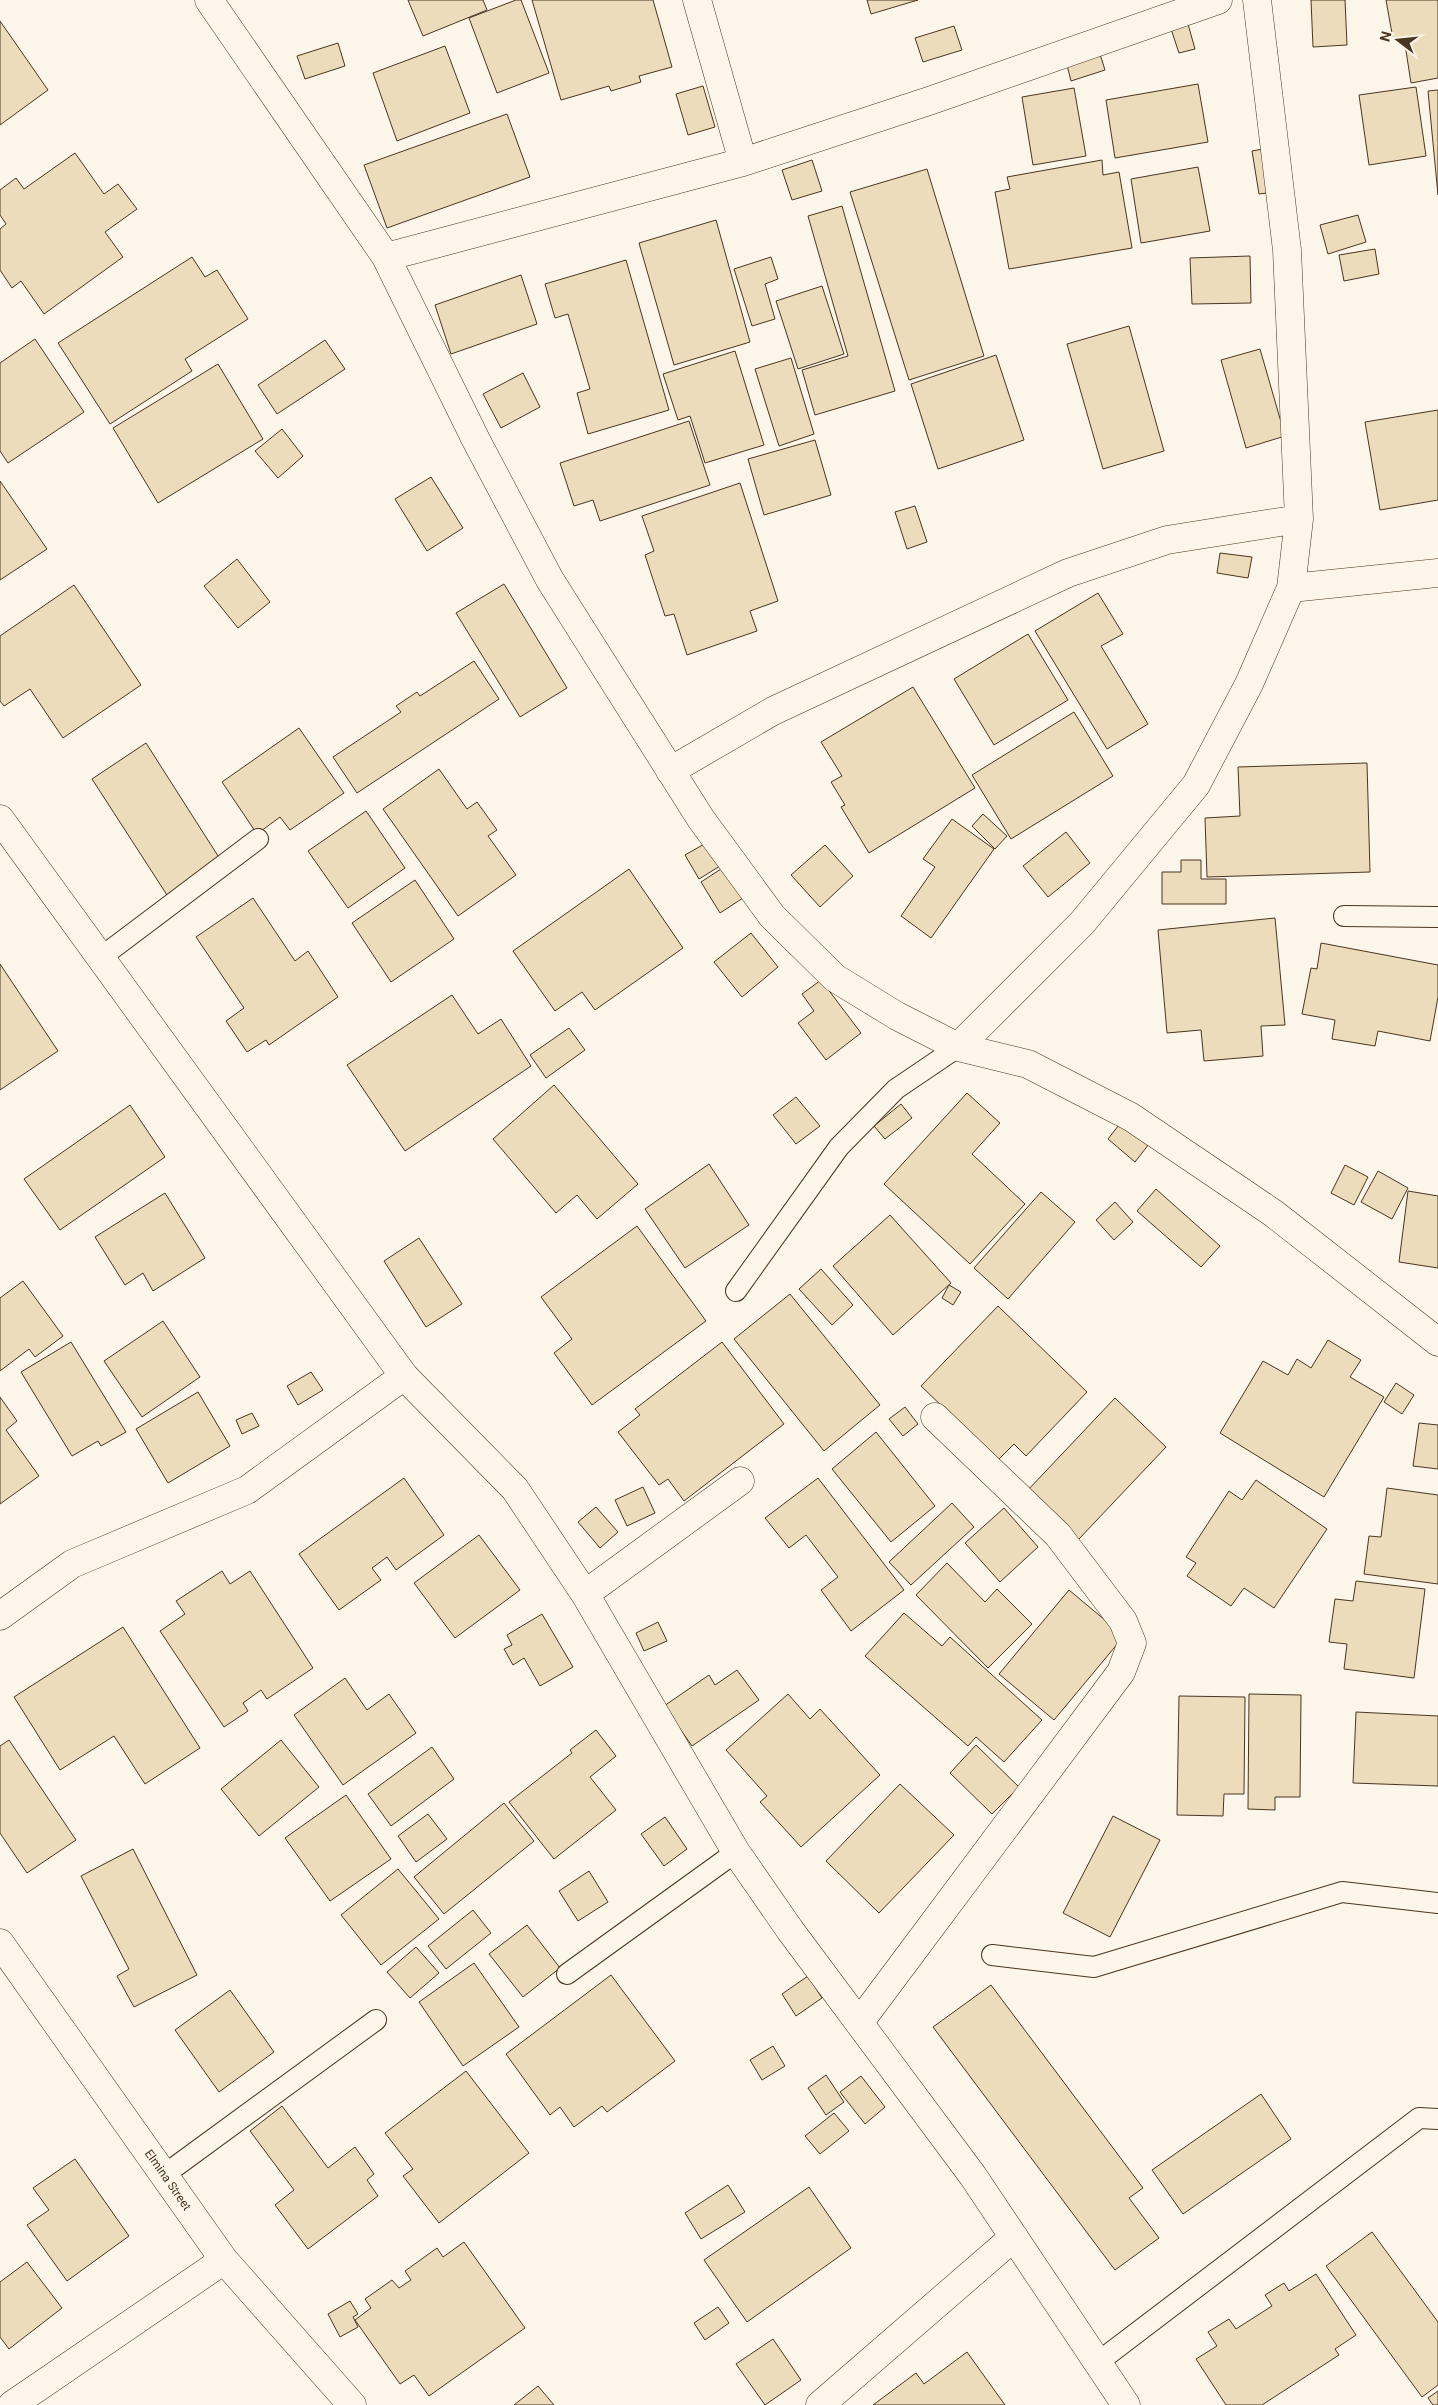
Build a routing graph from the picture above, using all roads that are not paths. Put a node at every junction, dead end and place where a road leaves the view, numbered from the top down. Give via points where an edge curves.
1 (209, 0) edge
2 (698, 0) edge
3 (1218, 0) edge
4 (1257, 0) edge
5 (743, 162) junction
6 (386, 257) junction
7 (1299, 519) junction
8 (1438, 573) edge
9 (1291, 588) junction
10 (670, 771) junction
11 (0, 819) edge
12 (258, 839) dead end
13 (1344, 916) dead end
14 (1438, 917) edge
15 (100, 958) junction
16 (958, 1047) junction
17 (736, 1291) dead end
18 (1438, 1342) edge
19 (404, 1376) junction
20 (935, 1417) dead end
21 (740, 1481) dead end
22 (584, 1594) junction
23 (0, 1616) edge
24 (736, 1852) junction
25 (1438, 1903) edge
26 (0, 1943) edge
27 (992, 1955) dead end
28 (567, 1974) dead end
29 (376, 2020) dead end
30 (859, 2023) junction
31 (1438, 2119) edge
32 (164, 2175) junction
33 (1014, 2237) junction
34 (224, 2260) junction
35 (1097, 2363) junction
36 (12, 2405) edge
37 (352, 2405) edge
38 (820, 2405) edge
39 (1126, 2405) edge

1 - 6 street
2 - 5 street
3 - 5 street
4 - 7 street via 1287,250
5 - 6 street
6 - 10 street via 476,440 550,580
7 - 9 street
7 - 10 street via 1167,540 1068,572 774,711
8 - 9 street
9 - 16 street via 1249,684 1196,785 1082,923
10 - 16 street via 701,820 772,916 835,978 897,1016
11 - 15 street
12 - 15 lane
13 - 14 lane
15 - 19 street
16 - 17 lane via 896,1089 839,1147
16 - 18 street via 1028,1064 1131,1117 1273,1213
19 - 22 street via 515,1488
19 - 23 street via 247,1490 72,1564
20 - 30 street via 1058,1535 1123,1621 1132,1643 1120,1672
21 - 22 street
22 - 24 street
24 - 28 lane
24 - 30 street
25 - 27 lane via 1342,1892 1094,1967
26 - 32 street, Elmina Street
29 - 32 lane
30 - 33 street via 973,2176
31 - 35 lane via 1419,2118
32 - 34 street, Elmina Street
33 - 35 street
33 - 38 street
34 - 36 street
34 - 37 street, Elmina Street
35 - 39 street

